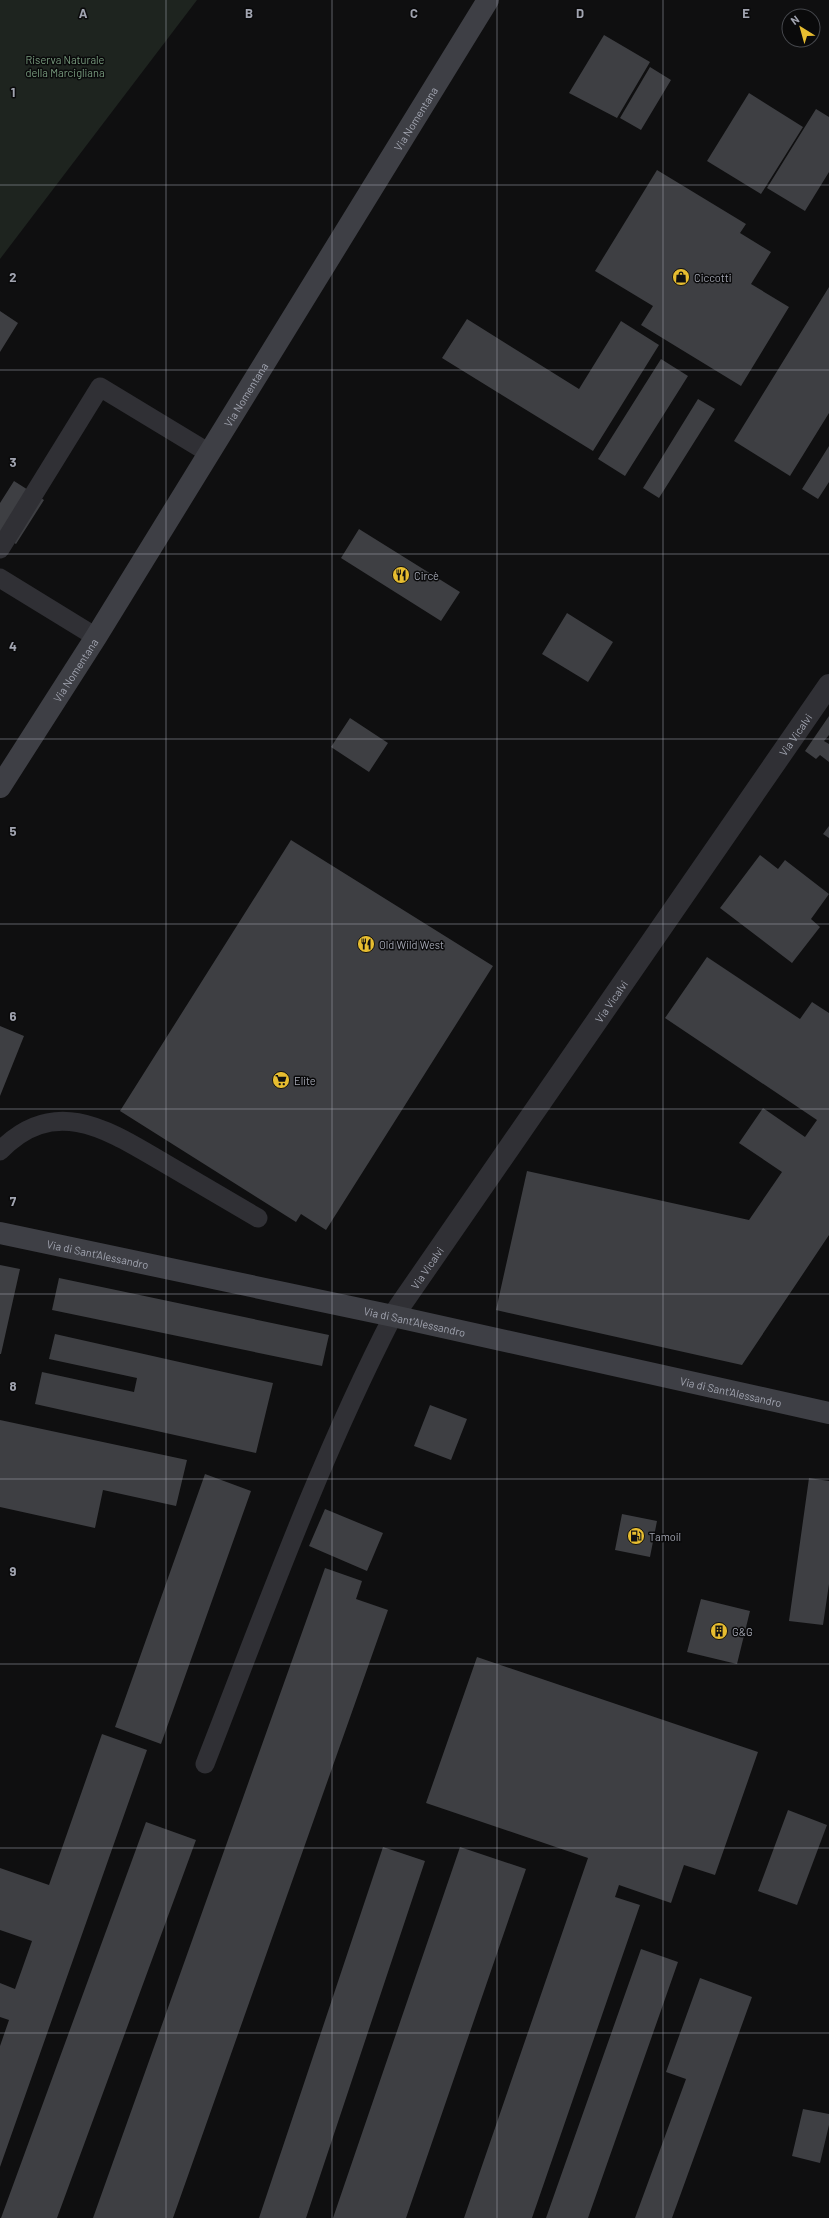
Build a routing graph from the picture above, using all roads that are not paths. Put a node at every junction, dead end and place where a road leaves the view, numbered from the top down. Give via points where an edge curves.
1 (488, 0) edge
2 (209, 453) junction
3 (0, 549) edge
4 (0, 578) edge
5 (96, 637) junction
6 (829, 685) edge
7 (0, 787) edge
8 (0, 1151) edge
9 (258, 1218) dead end
10 (0, 1233) edge
11 (393, 1316) junction
12 (829, 1413) edge
13 (205, 1764) dead end

1 - 2 main road, Via Nomentana
2 - 3 lane via 100,387
2 - 5 main road, Via Nomentana
4 - 5 lane
5 - 7 main road, Via Nomentana
6 - 11 street, Via Vicalvi
8 - 9 lane via 17,1137 41,1126 64,1121 90,1124 115,1134
10 - 11 main road, Via di Sant'Alessandro
11 - 12 main road, Via di Sant'Alessandro
11 - 13 lane via 367,1367 287,1554

